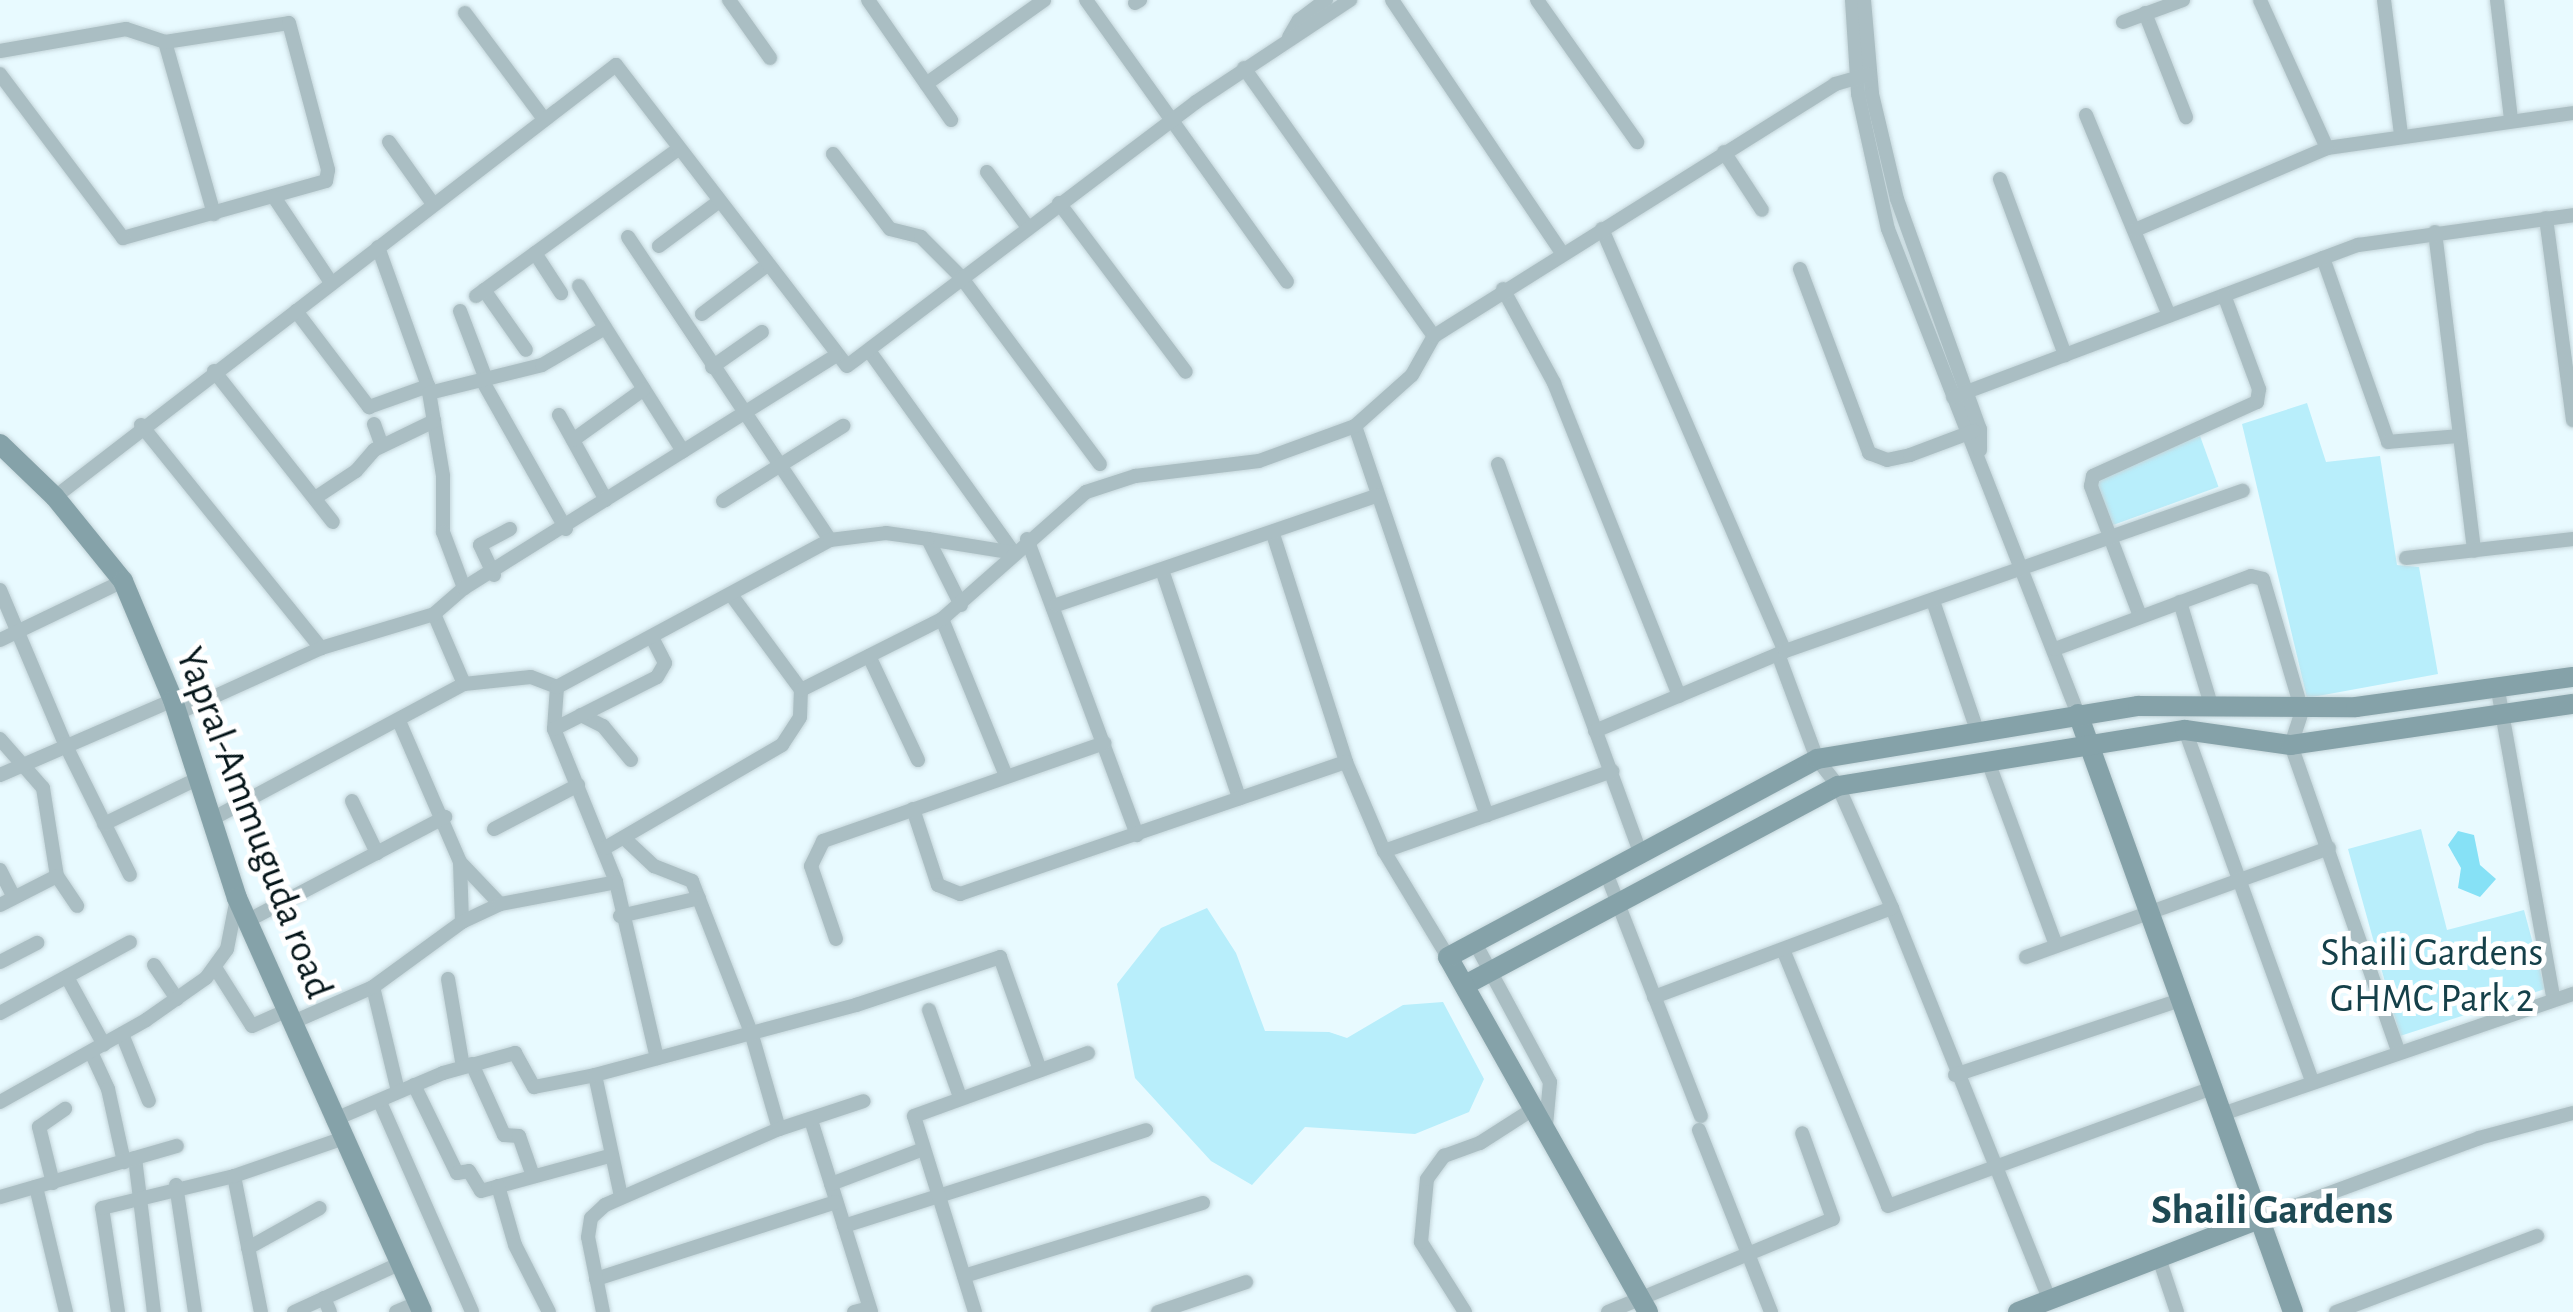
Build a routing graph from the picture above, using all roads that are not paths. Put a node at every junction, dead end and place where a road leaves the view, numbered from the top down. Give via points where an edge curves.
1 (729, 0) edge
2 (868, 0) edge
3 (1044, 0) edge
4 (1086, 0) edge
5 (1326, 0) edge
6 (1350, 0) edge
7 (1392, 0) edge
8 (1537, 0) edge
9 (1852, 0) edge
10 (1864, 0) edge
11 (2184, 0) edge
12 (2260, 0) edge
13 (2384, 0) edge
14 (2498, 0) edge
15 (465, 13) dead end
16 (2145, 13) junction
17 (2122, 22) dead end
18 (1289, 37) junction
19 (165, 42) junction
20 (0, 51) edge
21 (770, 58) dead end
22 (1244, 68) junction
23 (0, 74) edge
24 (1863, 75) junction
25 (926, 84) junction
26 (2573, 113) edge
27 (2086, 115) dead end
28 (2186, 117) dead end
29 (2511, 119) junction
30 (544, 120) junction
31 (950, 120) dead end
32 (1173, 123) junction
33 (2401, 134) junction
34 (389, 142) dead end
35 (1637, 142) dead end
36 (2328, 148) junction
37 (678, 150) junction
38 (1724, 152) junction
39 (833, 154) dead end
40 (987, 172) dead end
41 (2000, 179) dead end
42 (274, 197) junction
43 (718, 202) junction
44 (1059, 203) junction
45 (433, 204) junction
46 (1762, 210) dead end
47 (214, 214) junction
48 (2573, 215) edge
49 (2546, 218) junction
50 (1026, 226) junction
51 (1602, 229) junction
52 (2135, 230) junction
53 (2435, 232) junction
54 (628, 237) dead end
55 (378, 246) junction
56 (659, 246) dead end
57 (536, 252) junction
58 (1562, 252) junction
59 (2323, 258) junction
60 (766, 266) junction
61 (1800, 269) dead end
62 (961, 277) junction
63 (330, 281) junction
64 (1287, 282) dead end
65 (579, 286) dead end
66 (1503, 290) junction
67 (561, 293) dead end
68 (2224, 295) junction
69 (296, 311) junction
70 (460, 311) dead end
71 (702, 314) dead end
72 (2169, 315) junction
73 (2566, 316) edge
74 (605, 328) junction
75 (762, 332) dead end
76 (1434, 336) junction
77 (526, 350) dead end
78 (870, 352) junction
79 (2065, 354) junction
80 (835, 356) junction
81 (712, 366) junction
82 (214, 371) junction
83 (1186, 372) dead end
84 (484, 379) junction
85 (644, 389) junction
86 (429, 390) junction
87 (1959, 395) junction
88 (741, 413) junction
89 (559, 414) dead end
90 (2573, 420) edge
91 (434, 421) junction
92 (374, 424) dead end
93 (142, 425) junction
94 (843, 426) dead end
95 (1355, 426) junction
96 (1974, 432) junction
97 (2460, 436) junction
98 (574, 440) junction
99 (0, 444) edge
100 (382, 446) junction
101 (683, 451) junction
102 (1100, 464) dead end
103 (1498, 464) dead end
104 (778, 466) junction
105 (2243, 491) dead end
106 (1377, 496) junction
107 (56, 497) junction
108 (314, 498) junction
109 (606, 500) junction
110 (723, 501) dead end
111 (333, 522) dead end
112 (510, 529) dead end
113 (566, 529) junction
114 (1273, 534) junction
115 (2110, 538) junction
116 (928, 539) junction
117 (1027, 539) junction
118 (830, 540) junction
119 (2573, 540) edge
120 (2474, 552) junction
121 (1014, 553) junction
122 (2406, 558) dead end
123 (2024, 565) junction
124 (1162, 570) junction
125 (494, 574) junction
126 (123, 581) junction
127 (464, 588) junction
128 (0, 590) edge
129 (732, 596) junction
130 (1933, 601) junction
131 (2180, 602) junction
132 (961, 604) junction
133 (1056, 605) junction
134 (434, 614) junction
135 (2140, 616) junction
136 (942, 619) junction
137 (20, 632) junction
138 (653, 639) junction
139 (0, 640) edge
140 (321, 648) junction
141 (2054, 649) junction
142 (1782, 652) junction
143 (869, 656) junction
144 (2573, 677) edge
145 (464, 684) junction
146 (2497, 684) junction
147 (558, 687) junction
148 (801, 690) junction
149 (1680, 696) junction
150 (2211, 704) junction
151 (2573, 704) edge
152 (176, 707) junction
153 (2302, 710) junction
154 (2501, 713) junction
155 (2078, 714) junction
156 (581, 715) junction
157 (399, 722) junction
158 (554, 729) junction
159 (1595, 730) junction
160 (1977, 730) junction
161 (2186, 730) junction
162 (0, 740) edge
163 (1104, 742) junction
164 (65, 744) junction
165 (2090, 745) junction
166 (2291, 745) junction
167 (1817, 759) junction
168 (631, 760) dead end
169 (918, 760) dead end
170 (1346, 762) junction
171 (23, 764) junction
172 (1988, 764) junction
173 (1612, 770) junction
174 (0, 776) edge
175 (1006, 776) junction
176 (199, 778) junction
177 (578, 785) junction
178 (1838, 786) junction
179 (1239, 798) junction
180 (352, 802) dead end
181 (913, 809) junction
182 (1486, 815) junction
183 (445, 817) junction
184 (212, 820) junction
185 (104, 824) junction
186 (494, 829) dead end
187 (1137, 835) junction
188 (625, 839) junction
189 (605, 848) junction
190 (2329, 848) junction
191 (1384, 851) junction
192 (1640, 851) junction
193 (377, 853) junction
194 (460, 862) junction
195 (0, 870) edge
196 (1605, 870) junction
197 (130, 875) dead end
198 (57, 876) junction
199 (2242, 878) junction
200 (616, 882) junction
201 (14, 897) junction
202 (237, 898) junction
203 (698, 898) junction
204 (1617, 902) junction
205 (500, 904) junction
206 (0, 905) edge
207 (77, 906) dead end
208 (1892, 908) junction
209 (2148, 912) junction
210 (620, 916) junction
211 (247, 922) junction
212 (462, 922) junction
213 (836, 939) dead end
214 (1474, 941) junction
215 (130, 942) dead end
216 (37, 943) dead end
217 (2056, 945) junction
218 (1784, 952) junction
219 (2026, 956) dead end
220 (1448, 957) junction
221 (0, 962) edge
222 (154, 964) dead end
223 (216, 969) junction
224 (1490, 970) junction
225 (67, 976) junction
226 (448, 979) dead end
227 (1465, 985) junction
228 (373, 986) junction
229 (2573, 994) edge
230 (1654, 997) junction
231 (176, 998) junction
232 (2553, 998) junction
233 (2180, 1000) junction
234 (930, 1010) dead end
235 (0, 1013) edge
236 (289, 1017) junction
237 (750, 1032) junction
238 (122, 1034) junction
239 (98, 1048) junction
240 (2398, 1050) junction
241 (1088, 1054) dead end
242 (657, 1058) junction
243 (468, 1066) junction
244 (1040, 1070) junction
245 (595, 1075) junction
246 (1956, 1075) junction
247 (2312, 1081) junction
248 (414, 1085) junction
249 (2212, 1088) junction
250 (398, 1091) junction
251 (960, 1097) junction
252 (149, 1101) dead end
253 (864, 1101) dead end
254 (0, 1102) edge
255 (380, 1102) junction
256 (65, 1109) dead end
257 (2222, 1114) junction
258 (2573, 1114) edge
259 (1541, 1116) junction
260 (810, 1120) junction
261 (337, 1129) junction
262 (780, 1129) junction
263 (1146, 1130) dead end
264 (1802, 1133) dead end
265 (177, 1146) dead end
266 (921, 1150) junction
267 (609, 1156) junction
268 (130, 1160) junction
269 (1996, 1172) junction
270 (234, 1176) junction
271 (533, 1176) junction
272 (53, 1182) junction
273 (831, 1184) junction
274 (176, 1186) junction
275 (498, 1186) junction
276 (36, 1187) junction
277 (138, 1194) junction
278 (622, 1196) junction
279 (0, 1197) edge
280 (937, 1197) junction
281 (836, 1202) junction
282 (1202, 1203) dead end
283 (320, 1208) dead end
284 (2262, 1218) junction
285 (844, 1226) junction
286 (2537, 1236) dead end
287 (248, 1248) junction
288 (1748, 1254) junction
289 (2160, 1261) junction
290 (401, 1262) junction
291 (964, 1276) junction
292 (596, 1280) junction
293 (1246, 1282) dead end
294 (2050, 1301) junction
295 (1644, 1304) edge
296 (327, 1305) edge
297 (420, 1307) edge
298 (871, 1310) edge
299 (66, 1312) edge
300 (118, 1312) edge
301 (154, 1312) edge
302 (195, 1312) edge
303 (260, 1312) edge
304 (294, 1312) edge
305 (396, 1312) edge
306 (472, 1312) edge
307 (549, 1312) edge
308 (603, 1312) edge
309 (854, 1312) edge
310 (975, 1312) edge
311 (1158, 1312) edge
312 (1465, 1312) edge
313 (1608, 1312) edge
314 (1771, 1312) edge
315 (2018, 1312) edge
316 (2178, 1312) edge
317 (2292, 1312) edge
318 (2336, 1312) edge

1 - 21 street
2 - 25 street
3 - 25 street
4 - 32 street
5 - 18 street
6 - 18 street via 1308,32
7 - 58 street
8 - 35 street
9 - 24 street
10 - 24 street
11 - 16 street
12 - 36 street
13 - 33 street
14 - 29 street
15 - 30 street
16 - 17 street
16 - 28 street
18 - 22 street
19 - 20 street via 126,29
19 - 42 street via 289,23 328,170 326,182
19 - 47 street
22 - 32 street
22 - 76 street
23 - 47 street via 123,238
24 - 38 street
24 - 87 street
25 - 31 street
26 - 29 street
27 - 52 street
29 - 33 street
30 - 37 street via 616,65
30 - 45 street
32 - 44 street
32 - 64 street
33 - 36 street
34 - 45 street
36 - 52 street
37 - 43 street
37 - 57 street
38 - 46 street
38 - 51 street
39 - 62 street via 890,229 921,237
40 - 50 street
41 - 79 street
42 - 47 street
42 - 63 street
43 - 56 street
43 - 60 street
44 - 50 street
44 - 83 street
45 - 55 street
48 - 49 street
49 - 53 street
49 - 73 street
50 - 62 street
51 - 58 street
51 - 142 street
52 - 72 street
53 - 59 street
53 - 97 street
54 - 81 street
55 - 63 street
55 - 86 street
57 - 67 street
57 - 77 street via 480,293
58 - 66 street
59 - 68 street
59 - 97 street via 2388,442
60 - 71 street
60 - 80 street
61 - 96 street via 1869,454 1887,460
62 - 78 street
62 - 102 street
63 - 69 street
65 - 74 street
66 - 76 street
66 - 149 street via 1554,383
68 - 72 street
68 - 115 street via 2259,389 2257,402 2093,476
69 - 82 street
69 - 86 street via 369,408
70 - 84 street
72 - 79 street
73 - 90 street
74 - 84 street via 542,364
74 - 85 street
75 - 81 street
76 - 95 street via 1412,375
78 - 80 street via 847,366
78 - 121 street
79 - 87 street
80 - 88 street
81 - 88 street
82 - 93 street
82 - 108 street
84 - 86 street
84 - 113 street
85 - 98 street
85 - 101 street
86 - 91 street
87 - 96 street
88 - 101 street
88 - 104 street
89 - 98 street
91 - 100 street
91 - 127 street via 443,532
92 - 100 street
93 - 107 street
93 - 140 street
94 - 104 street
95 - 106 street
95 - 117 street via 1258,461 1109,481
96 - 123 street
97 - 120 street
98 - 109 street
99 - 107 street, Yapral-Ammuguda road
100 - 108 street
101 - 109 street
103 - 159 street
104 - 110 street
104 - 118 street
105 - 115 street
106 - 114 street
106 - 182 street
107 - 126 street, Yapral-Ammuguda road
108 - 111 street
109 - 113 street
112 - 125 street via 480,544
113 - 125 street
114 - 124 street
114 - 170 street
115 - 123 street
115 - 135 street
116 - 118 street via 886,533
116 - 121 street
116 - 132 street
117 - 121 street
117 - 133 street
118 - 129 street
119 - 120 street
120 - 122 street
121 - 132 street via 998,576
123 - 130 street
123 - 141 street
124 - 133 street
124 - 179 street
125 - 127 street
126 - 137 street
126 - 152 street, Yapral-Ammuguda road
127 - 134 street
128 - 137 street
129 - 138 street
129 - 148 street
130 - 142 street
130 - 160 street
131 - 135 street
131 - 150 street
131 - 153 street via 2252,576 2263,579
132 - 136 street
133 - 163 street
134 - 140 street
134 - 145 street
135 - 141 street
136 - 143 street
136 - 175 street
137 - 139 street
137 - 164 street
138 - 147 street
138 - 156 street via 664,670
140 - 152 street
141 - 155 street
142 - 149 street
142 - 167 street
143 - 148 street
143 - 169 street
144 - 146 street
145 - 147 street via 531,677
145 - 157 street
146 - 153 street
146 - 154 street
147 - 158 street
148 - 188 street via 800,717 782,745
149 - 159 street
150 - 153 street
150 - 155 street
151 - 154 street
152 - 164 street
152 - 176 street, Yapral-Ammuguda road
153 - 166 street
154 - 166 street
154 - 232 street
155 - 160 street
155 - 165 street
156 - 158 street
156 - 168 street via 603,726
157 - 183 street
157 - 184 street
158 - 177 street
159 - 173 street
160 - 167 street
161 - 165 street
161 - 166 street
161 - 199 street
162 - 171 street
163 - 175 street
163 - 187 street
164 - 171 street
164 - 185 street
165 - 172 street
165 - 209 street
166 - 190 street
167 - 178 street
167 - 192 street
170 - 179 street
170 - 191 street
171 - 174 street
171 - 198 street via 50,806
172 - 178 street
172 - 217 street
173 - 182 street
173 - 192 street
175 - 181 street
176 - 184 street, Yapral-Ammuguda road
176 - 185 street
177 - 186 street
177 - 189 street
178 - 204 street
178 - 208 street
179 - 187 street
180 - 193 street
181 - 187 street via 938,884 949,893
181 - 213 street via 823,841 812,853
182 - 191 street
183 - 193 street
183 - 194 street
184 - 202 street, Yapral-Ammuguda road
185 - 197 street
188 - 189 street
188 - 203 street via 654,866 684,872
189 - 200 street
190 - 199 street
190 - 240 street
191 - 220 street
192 - 196 street
193 - 211 street
194 - 205 street
194 - 212 street
195 - 201 street
196 - 204 street
196 - 214 street
198 - 201 street
198 - 207 street
199 - 209 street
199 - 247 street
200 - 205 street
200 - 210 street
201 - 206 street
202 - 211 street, Yapral-Ammuguda road
202 - 223 street
203 - 210 street
203 - 237 street
204 - 224 street
204 - 230 street
205 - 212 street
208 - 218 street
208 - 246 street
209 - 217 street
209 - 233 street
210 - 242 street
211 - 236 street, Yapral-Ammuguda road
212 - 228 street
214 - 220 street
214 - 224 street
215 - 225 street
216 - 221 street
217 - 219 street
218 - 230 street
218 - 269 street via 1886,1204 1896,1207
220 - 227 street
222 - 231 street
223 - 231 street
223 - 236 street via 252,1026
224 - 227 street
224 - 259 street via 1550,1082
225 - 235 street
225 - 239 street
226 - 243 street
227 - 259 street
228 - 236 street
228 - 250 street
229 - 232 street
230 - 288 street
231 - 238 street
232 - 240 street
233 - 246 street
233 - 249 street
234 - 251 street
236 - 261 street, Yapral-Ammuguda road
237 - 242 street
237 - 244 street via 1000,957
237 - 262 street
238 - 239 street
238 - 252 street
239 - 254 street
239 - 268 street
240 - 247 street
241 - 244 street
242 - 245 street
243 - 245 street via 515,1053 534,1087
243 - 248 street
243 - 271 street via 504,1135 520,1136
244 - 251 street
245 - 267 street
246 - 269 street
247 - 257 street
248 - 250 street
248 - 275 street via 457,1173 469,1171 482,1191
249 - 257 street
249 - 269 street
250 - 255 street
251 - 266 street via 914,1116
253 - 260 street
255 - 261 street
255 - 306 street
256 - 272 street via 39,1126
257 - 284 street
258 - 284 street via 2493,1134
259 - 295 street
259 - 312 street via 1444,1156 1426,1179 1421,1242
260 - 262 street
260 - 273 street
261 - 270 street
261 - 290 street, Yapral-Ammuguda road
262 - 278 street
263 - 280 street
264 - 288 street via 1833,1219
265 - 268 street
266 - 273 street
266 - 280 street
267 - 271 street
267 - 278 street
268 - 272 street
268 - 277 street
269 - 294 street
270 - 274 street
270 - 287 street
271 - 275 street
272 - 276 street
273 - 281 street
274 - 277 street
274 - 302 street
275 - 307 street via 515,1244
276 - 279 street
276 - 299 street
277 - 300 street via 110,1203 99,1216
277 - 301 street
278 - 292 street via 591,1218
280 - 285 street
280 - 291 street
281 - 285 street
281 - 292 street
282 - 291 street
283 - 287 street
284 - 289 street
284 - 317 street
285 - 298 street
286 - 318 street
287 - 303 street
288 - 295 street
288 - 314 street
289 - 294 street
289 - 316 street
290 - 296 street
290 - 297 street, Yapral-Ammuguda road
291 - 310 street
292 - 308 street
293 - 311 street
294 - 315 street
295 - 313 street
296 - 304 street
297 - 305 street
298 - 309 street

